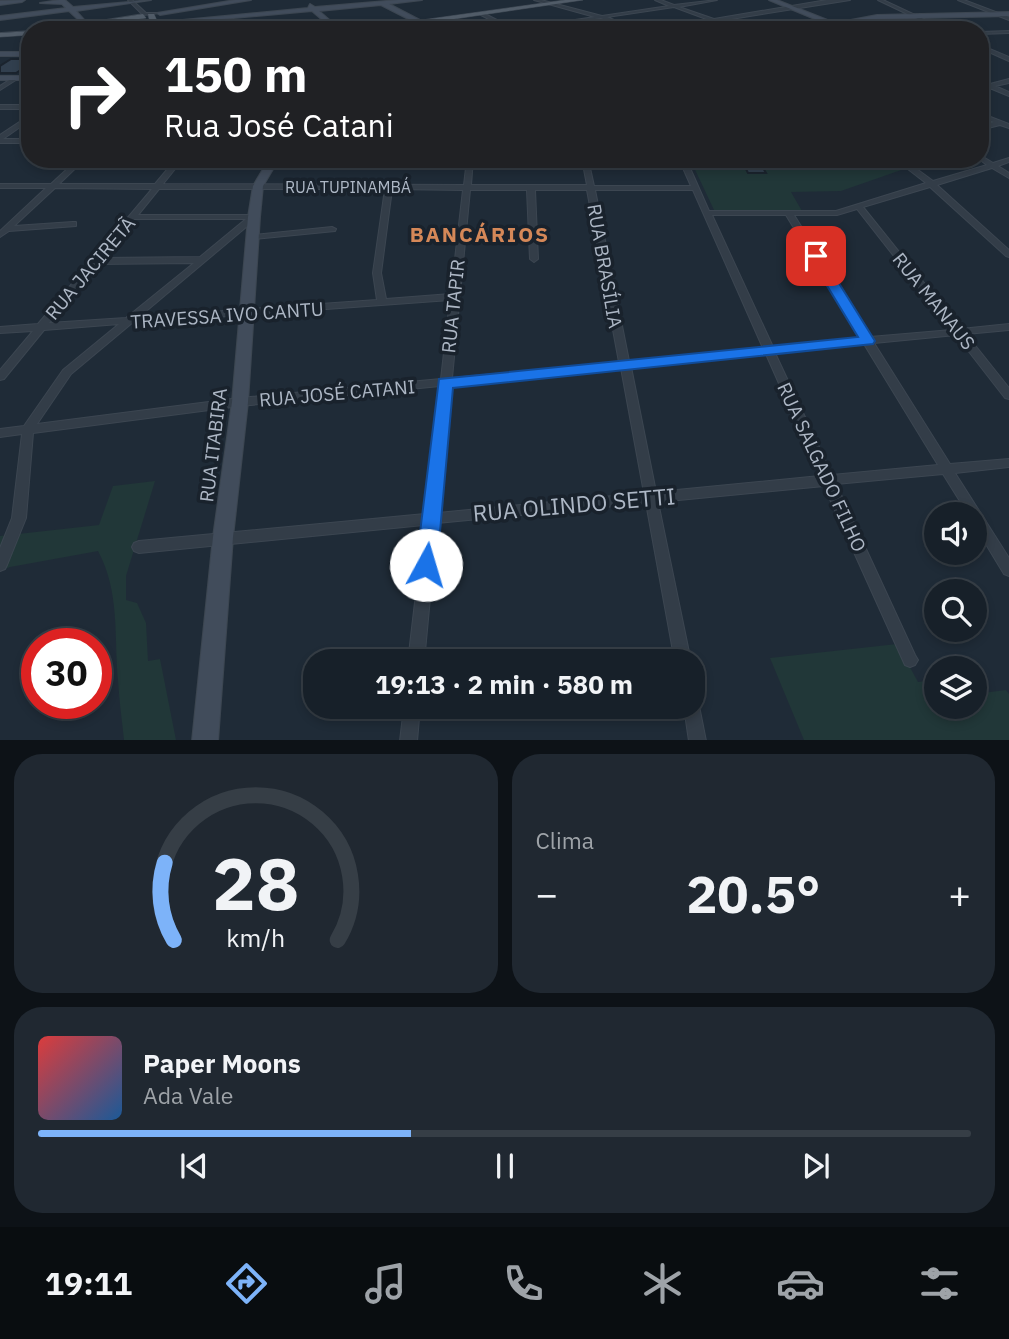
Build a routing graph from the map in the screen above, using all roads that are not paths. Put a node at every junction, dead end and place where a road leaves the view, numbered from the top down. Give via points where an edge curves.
1 (22, 0) edge
2 (148, 0) edge
3 (248, 0) edge
4 (419, 0) edge
5 (536, 0) edge
6 (580, 0) edge
7 (590, 0) edge
8 (657, 0) edge
9 (715, 0) edge
10 (772, 0) edge
11 (848, 0) edge
12 (880, 0) edge
13 (960, 0) edge
14 (47, 1) edge
15 (63, 1) edge
16 (132, 1) edge
17 (216, 2) edge
18 (302, 2) edge
19 (378, 2) edge
20 (0, 3) edge
21 (554, 4) junction
22 (674, 6) junction
23 (791, 7) junction
24 (314, 9) junction
25 (71, 10) junction
26 (1009, 13) edge
27 (996, 14) junction
28 (483, 15) junction
29 (916, 16) junction
30 (232, 17) junction
31 (603, 17) junction
32 (0, 18) edge
33 (15, 18) junction
34 (1009, 19) edge
35 (148, 20) edge
36 (82, 21) edge
37 (228, 21) edge
38 (328, 21) edge
39 (420, 21) edge
40 (429, 21) edge
41 (431, 21) edge
42 (495, 21) edge
43 (576, 21) edge
44 (613, 21) edge
45 (715, 21) joint
46 (828, 21) edge
47 (854, 21) edge
48 (926, 21) edge
49 (0, 25) edge
50 (1009, 32) edge
51 (21, 33) edge
52 (989, 33) edge
53 (0, 34) edge
54 (989, 50) edge
55 (0, 54) edge
56 (21, 54) edge
57 (989, 56) edge
58 (1007, 57) edge
59 (21, 75) edge
60 (0, 78) edge
61 (16, 78) junction
62 (21, 78) edge
63 (1009, 81) edge
64 (990, 86) joint
65 (0, 88) edge
66 (1009, 94) edge
67 (0, 107) edge
68 (21, 107) edge
69 (989, 119) edge
70 (1009, 121) edge
71 (1000, 123) junction
72 (21, 124) edge
73 (989, 126) edge
74 (1009, 126) edge
75 (0, 139) edge
76 (21, 140) edge
77 (1009, 160) edge
78 (989, 162) edge
79 (993, 165) junction
80 (989, 166) edge
81 (72, 168) edge
82 (172, 168) edge
83 (269, 168) edge
84 (469, 168) edge
85 (587, 168) edge
86 (686, 168) edge
87 (910, 168) edge
88 (984, 168) edge
89 (1009, 176) edge
90 (0, 186) edge
91 (53, 186) junction
92 (157, 186) junction
93 (258, 186) junction
94 (933, 186) junction
95 (467, 187) junction
96 (389, 188) junction
97 (531, 188) junction
98 (591, 188) junction
99 (695, 188) junction
100 (859, 207) junction
101 (706, 212) junction
102 (789, 214) junction
103 (132, 217) junction
104 (254, 217) junction
105 (73, 219) dead end
106 (332, 229) dead end
107 (2, 232) edge
108 (254, 237) junction
109 (1009, 254) edge
110 (534, 259) dead end
111 (203, 260) junction
112 (95, 261) junction
113 (453, 297) junction
114 (382, 303) junction
115 (247, 314) junction
116 (128, 323) junction
117 (41, 327) junction
118 (1009, 327) edge
119 (0, 330) edge
120 (958, 332) junction
121 (868, 341) junction
122 (769, 351) junction
123 (624, 367) junction
124 (0, 377) edge
125 (445, 383) junction
126 (1009, 395) edge
127 (240, 402) junction
128 (28, 429) junction
129 (0, 433) edge
130 (1009, 463) edge
131 (948, 469) junction
132 (829, 481) junction
133 (651, 499) junction
134 (431, 517) junction
135 (223, 537) junction
136 (139, 547) dead end
137 (0, 565) edge
138 (1009, 570) edge
139 (417, 649) edge
140 (680, 649) edge
141 (910, 660) dead end
142 (411, 719) edge
143 (694, 719) edge
144 (205, 740) edge
145 (408, 740) edge
146 (698, 740) edge

1 - 20 street
2 - 16 street
3 - 17 street
4 - 19 street
5 - 21 street
6 - 21 main road
7 - 21 main road
8 - 22 street
9 - 22 street
10 - 23 street
11 - 23 street
12 - 29 street
13 - 27 street
14 - 15 street
14 - 33 street
15 - 25 street
16 - 25 street
16 - 35 street
17 - 30 street
17 - 35 street
18 - 24 street
19 - 24 street
19 - 39 street
21 - 28 main road
21 - 31 street
21 - 40 main road
22 - 31 street
22 - 45 street
23 - 45 street
23 - 46 street
24 - 30 street
24 - 38 street
25 - 33 street
25 - 36 street
26 - 27 street
27 - 29 street
27 - 34 street
28 - 41 main road
28 - 42 street
29 - 47 street
29 - 48 street
30 - 35 street
30 - 37 street
31 - 43 street
31 - 44 street
32 - 33 street
33 - 49 street
50 - 52 street
51 - 53 main road
54 - 58 street
55 - 56 street
57 - 58 street
59 - 61 street
60 - 61 street
61 - 62 street
61 - 65 street
63 - 64 street
64 - 66 street
67 - 68 street
69 - 71 street
70 - 71 street
71 - 73 street
71 - 74 street
72 - 75 street
75 - 76 street
77 - 79 street
78 - 79 street
79 - 80 street
79 - 89 street
81 - 91 street
82 - 92 street, RUA JACIRETÃ
83 - 93 street, RUA ITABIRA
84 - 95 street, RUA TAPIR
85 - 98 street, RUA BRASÍLIA
86 - 99 street, RUA SALGADO FILHO
87 - 94 street
88 - 94 street
90 - 91 street, RUA TUPINAMBÁ
91 - 92 street, RUA TUPINAMBÁ
91 - 107 street
92 - 93 street, RUA TUPINAMBÁ
92 - 103 street, RUA JACIRETÃ
93 - 96 street, RUA TUPINAMBÁ
93 - 104 street, RUA ITABIRA
94 - 100 street
94 - 109 street
95 - 96 street, RUA TUPINAMBÁ
95 - 97 street, RUA TUPINAMBÁ
95 - 113 street, RUA TAPIR
96 - 114 street via 377,273
97 - 98 street, RUA TUPINAMBÁ
97 - 110 street
98 - 99 street, RUA TUPINAMBÁ
98 - 123 street, RUA BRASÍLIA
99 - 101 street, RUA SALGADO FILHO
100 - 102 street via 837,213
100 - 120 street, RUA MANAUS
101 - 102 street
101 - 122 street, RUA SALGADO FILHO
102 - 121 street
103 - 104 street
103 - 112 street, RUA JACIRETÃ
104 - 108 street, RUA ITABIRA
104 - 111 street
105 - 107 street via 62,225
106 - 108 street
108 - 115 street, RUA ITABIRA
111 - 112 street
111 - 116 street
112 - 117 street, RUA JACIRETÃ
113 - 114 street, TRAVESSA IVO CANTU
113 - 125 street, RUA TAPIR
114 - 115 street, TRAVESSA IVO CANTU
115 - 116 street, TRAVESSA IVO CANTU
115 - 127 street, RUA ITABIRA
116 - 117 street, TRAVESSA IVO CANTU
116 - 128 street via 67,372
117 - 119 street, TRAVESSA IVO CANTU
117 - 124 street, RUA JACIRETÃ
118 - 120 street, RUA JOSÉ CATANI
120 - 121 street, RUA JOSÉ CATANI
120 - 126 street, RUA MANAUS
121 - 122 street, RUA JOSÉ CATANI
121 - 131 street
122 - 123 street, RUA JOSÉ CATANI
122 - 132 street, RUA SALGADO FILHO
123 - 125 street, RUA JOSÉ CATANI
123 - 133 street, RUA BRASÍLIA
125 - 127 street, RUA JOSÉ CATANI
125 - 134 street, RUA TAPIR
127 - 128 street, RUA JOSÉ CATANI
127 - 135 street, RUA ITABIRA
128 - 129 street, RUA JOSÉ CATANI
128 - 137 street via 19,518
130 - 131 street, RUA OLINDO SETTI
131 - 132 street, RUA OLINDO SETTI
131 - 138 street
132 - 133 street, RUA OLINDO SETTI
132 - 141 street, RUA SALGADO FILHO
133 - 134 street, RUA OLINDO SETTI
133 - 140 street, RUA BRASÍLIA
134 - 135 street, RUA OLINDO SETTI
134 - 139 street, RUA TAPIR
135 - 136 street, RUA OLINDO SETTI
135 - 144 street, RUA ITABIRA
142 - 145 street
143 - 146 street

